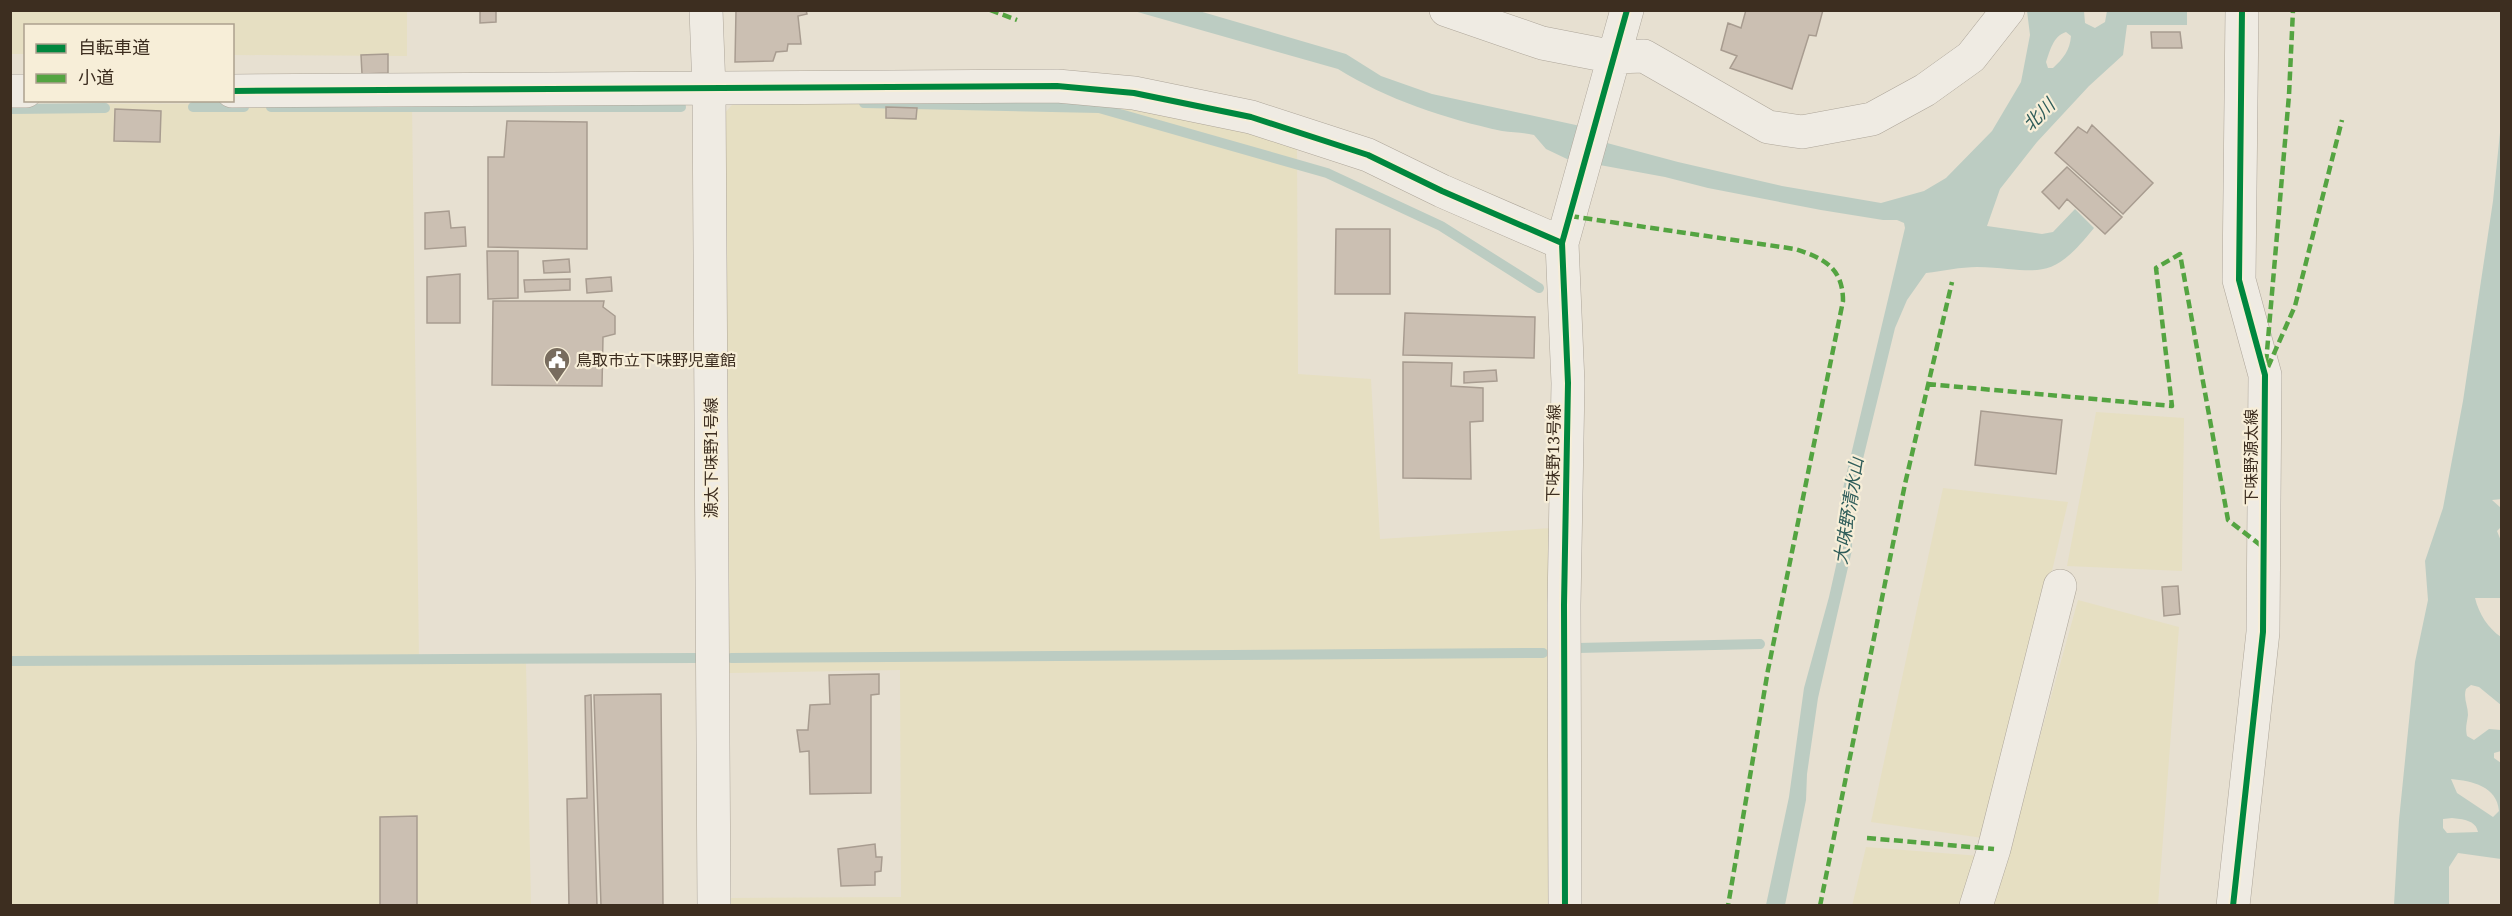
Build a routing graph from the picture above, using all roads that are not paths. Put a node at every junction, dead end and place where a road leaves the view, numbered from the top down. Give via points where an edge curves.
1 (705, 10) edge
2 (1446, 10) edge
3 (1627, 10) edge
4 (2008, 10) edge
5 (2242, 10) edge
6 (1614, 57) junction
7 (709, 89) junction
8 (234, 90) edge
9 (1562, 243) junction
10 (2060, 586) dead end
11 (714, 906) edge
12 (1565, 906) edge
13 (1976, 906) edge
14 (2233, 906) edge

1 - 7 street, 源太下味野1号線
2 - 6 street via 1542,43
3 - 6 street, 下味野13号線
4 - 6 street via 1971,57 1925,90 1872,119 1802,132 1768,127 1644,56
5 - 14 street, 下味野源太線 via 2239,280 2265,375 2264,632
6 - 9 street, 下味野13号線
7 - 8 street
7 - 9 street via 1057,86 1134,93 1251,117 1368,155
7 - 11 street, 源太下味野1号線
9 - 12 street, 下味野13号線 via 1568,383
10 - 13 street

